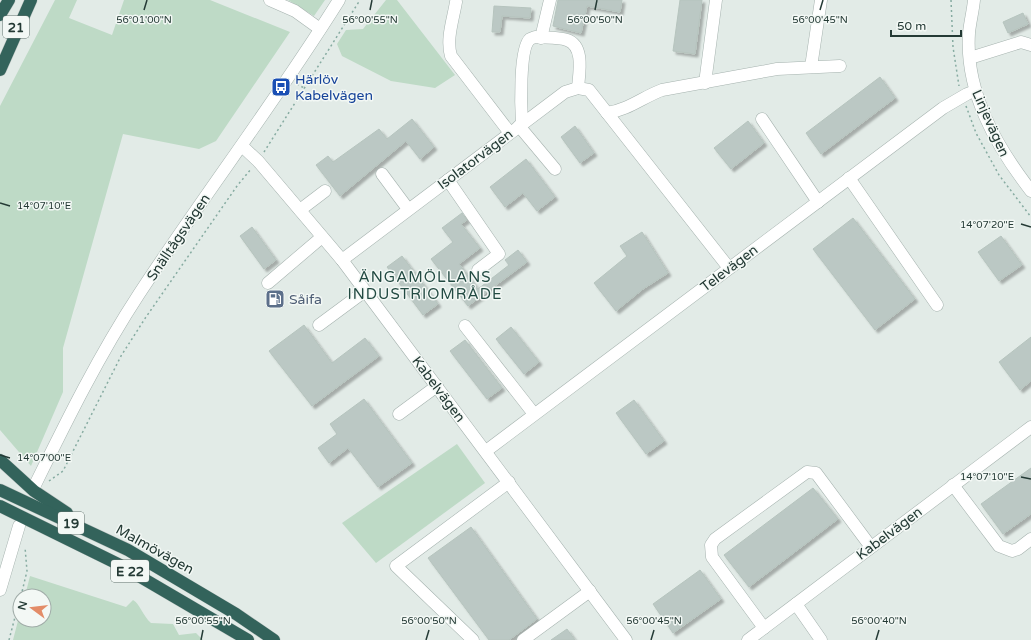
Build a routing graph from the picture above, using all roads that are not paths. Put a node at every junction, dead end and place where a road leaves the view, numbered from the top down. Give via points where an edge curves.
1 (9, 0) edge
2 (31, 0) edge
3 (270, 0) edge
4 (339, 0) edge
5 (550, 0) edge
6 (716, 0) edge
7 (821, 0) edge
8 (974, 0) edge
9 (456, 2) dead end
10 (0, 15) edge
11 (320, 30) junction
12 (541, 38) junction
13 (1031, 45) edge
14 (0, 53) edge
15 (970, 58) junction
16 (840, 66) dead end
17 (811, 67) junction
18 (0, 70) edge
19 (704, 83) junction
20 (578, 88) junction
21 (975, 91) junction
22 (608, 113) junction
23 (762, 119) dead end
24 (517, 128) junction
25 (242, 146) junction
26 (555, 169) dead end
27 (382, 174) dead end
28 (850, 178) junction
29 (448, 180) junction
30 (325, 191) dead end
31 (1031, 191) edge
32 (818, 202) junction
33 (408, 209) junction
34 (300, 210) junction
35 (322, 237) junction
36 (342, 260) junction
37 (729, 268) junction
38 (478, 270) dead end
39 (268, 283) dead end
40 (365, 291) junction
41 (937, 305) dead end
42 (319, 325) dead end
43 (465, 326) dead end
44 (437, 386) junction
45 (399, 414) dead end
46 (534, 414) junction
47 (1031, 427) edge
48 (486, 451) junction
49 (0, 460) edge
50 (509, 482) junction
51 (35, 485) dead end
52 (953, 485) junction
53 (0, 490) edge
54 (0, 506) edge
55 (19, 526) dead end
56 (1031, 539) edge
57 (871, 547) junction
58 (128, 550) junction
59 (0, 590) edge
60 (590, 591) junction
61 (796, 604) junction
62 (764, 628) junction
63 (248, 640) edge
64 (274, 640) edge
65 (473, 640) edge
66 (523, 640) edge
67 (626, 640) edge
68 (748, 640) edge
69 (821, 640) edge

1 - 10 highway
2 - 14 highway, 21
2 - 18 highway
3 - 11 street via 295,11
4 - 11 street, Snälltågsvägen
5 - 12 street
6 - 19 street
7 - 17 street
8 - 15 street, Linjevägen via 969,33
9 - 24 street via 449,39 451,56
11 - 25 street, Snälltågsvägen
12 - 20 street via 567,40 576,47 579,53
12 - 24 street via 530,39 526,45
13 - 15 street via 1021,42
15 - 21 street, Linjevägen
16 - 17 street
17 - 19 street via 777,69
19 - 22 street via 662,90 624,110
20 - 22 street via 589,90
20 - 24 street, Isolatorvägen via 565,92
21 - 28 street, Televägen via 943,108
21 - 31 street, Linjevägen via 995,139
22 - 37 street
23 - 32 street
24 - 26 street
24 - 29 street, Isolatorvägen
25 - 34 street, Kabelvägen
25 - 51 street, Snälltågsvägen via 198,207 101,356
27 - 33 street
28 - 32 street, Televägen
28 - 41 street
29 - 33 street, Isolatorvägen
29 - 38 street via 499,254
30 - 34 street
32 - 37 street, Televägen
33 - 36 street, Isolatorvägen
34 - 35 street, Kabelvägen
35 - 36 street, Kabelvägen
35 - 39 street
36 - 40 street, Kabelvägen
37 - 46 street, Televägen
40 - 42 street
40 - 44 street, Kabelvägen
43 - 46 street
44 - 45 street
44 - 48 street, Kabelvägen
46 - 48 street, Televägen
47 - 52 street, Kabelvägen
48 - 50 street, Kabelvägen
49 - 58 highway, E 22 via 48,502
50 - 60 street, Kabelvägen
50 - 65 street via 396,566
52 - 56 street via 999,546 1012,551
52 - 57 street, Kabelvägen
53 - 58 highway, Malmövägen / 19
54 - 63 highway, E 22 via 120,565
55 - 59 street
57 - 61 street, Kabelvägen
57 - 62 street via 816,473 811,472 807,472 715,539 711,545 712,557
58 - 64 highway, Malmövägen / E 22 via 223,606
60 - 66 street
60 - 67 street, Kabelvägen
61 - 62 street, Kabelvägen
61 - 69 street
62 - 68 street, Kabelvägen

